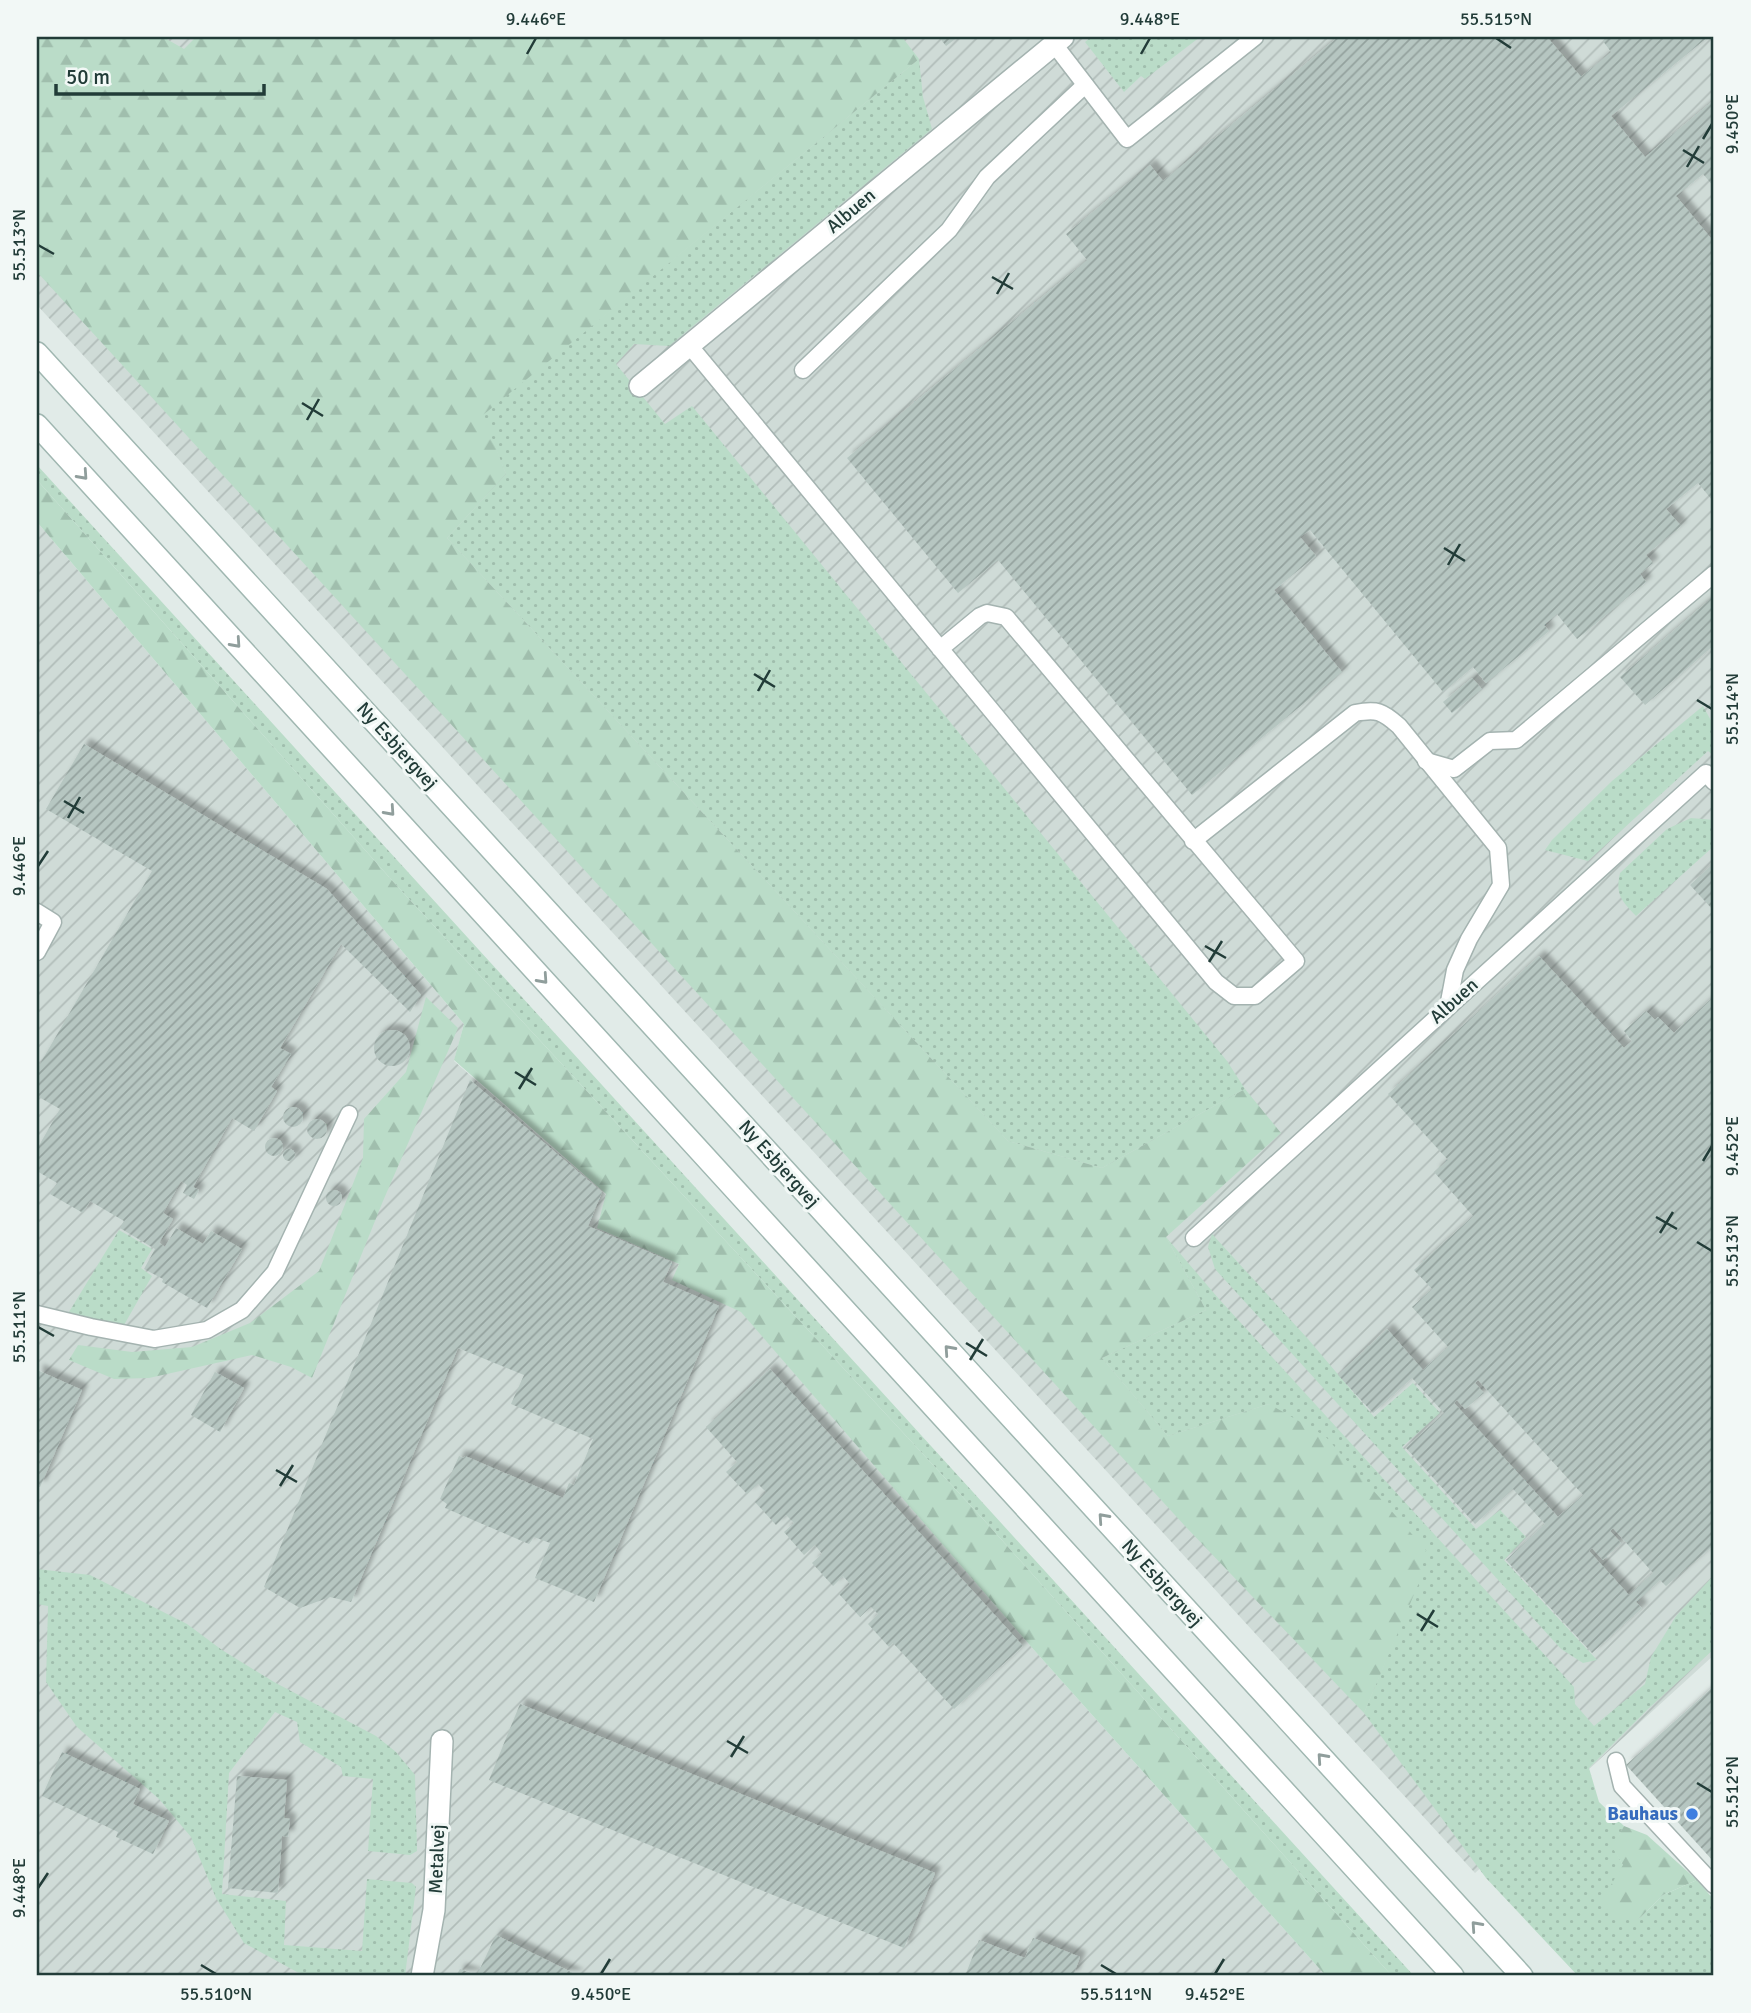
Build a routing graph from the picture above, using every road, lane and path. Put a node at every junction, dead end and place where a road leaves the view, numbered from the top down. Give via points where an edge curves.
1 (1255, 37) edge
2 (1058, 40) edge
3 (1085, 85) junction
4 (689, 345) junction
5 (37, 353) edge
6 (803, 370) dead end
7 (639, 386) dead end
8 (37, 425) edge
9 (1714, 574) edge
10 (940, 649) junction
11 (1426, 761) junction
12 (1714, 782) edge
13 (1193, 841) junction
14 (37, 912) edge
15 (37, 952) edge
16 (1448, 1007) junction
17 (349, 1114) dead end
18 (1194, 1238) dead end
19 (37, 1314) edge
20 (442, 1741) dead end
21 (1616, 1761) dead end
22 (1714, 1885) edge
23 (422, 1976) edge
24 (1453, 1976) edge
25 (1522, 1976) edge

1 - 3 lane via 1127,139
2 - 3 lane
2 - 4 street, Albuen
3 - 6 lane via 987,177 949,230
4 - 7 street, Albuen
4 - 10 lane
25 -> 5 street, Ny Esbjergvej
8 -> 24 street
9 - 11 lane via 1516,740 1490,741 1454,769
10 - 13 lane via 986,613 1006,617
10 - 13 lane via 1216,982 1234,996 1255,996 1296,961
11 - 13 lane via 1384,713 1355,713
11 - 16 lane via 1498,849 1501,885 1455,970
12 - 16 lane, Albuen via 1706,773
14 - 15 lane via 53,922
16 - 18 lane, Albuen
17 - 19 lane via 275,1272 242,1310 207,1330 154,1339
20 - 23 street, Metalvej via 434,1910
21 - 22 lane via 1622,1786

